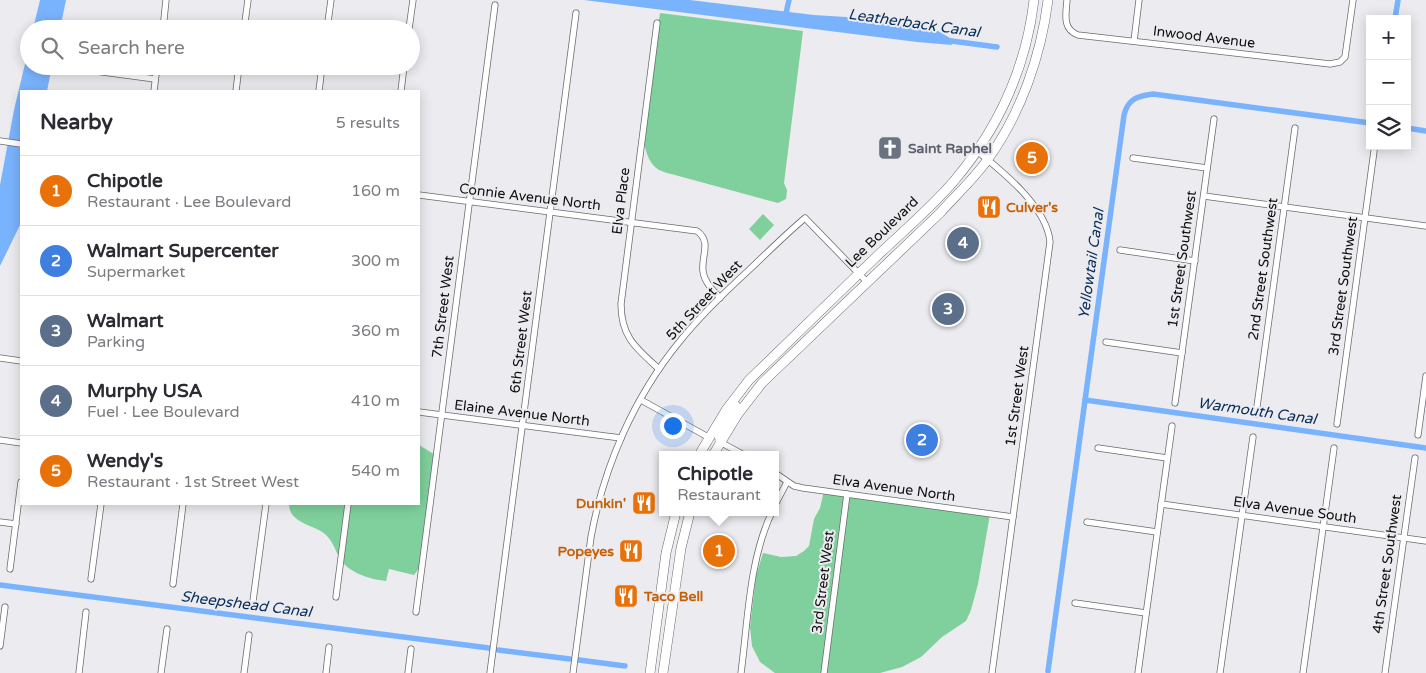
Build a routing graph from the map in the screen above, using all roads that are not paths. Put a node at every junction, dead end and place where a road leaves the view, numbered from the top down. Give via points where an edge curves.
1 (166, 0) edge
2 (248, 0) edge
3 (331, 0) edge
4 (413, 0) edge
5 (1034, 0) edge
6 (1048, 0) edge
7 (1067, 0) edge
8 (1139, 0) edge
9 (1353, 0) edge
10 (495, 5) dead end
11 (576, 13) dead end
12 (163, 20) edge
13 (245, 20) edge
14 (328, 20) edge
15 (410, 20) edge
16 (657, 22) dead end
17 (1134, 41) junction
18 (121, 75) edge
19 (156, 75) edge
20 (239, 75) edge
21 (321, 75) edge
22 (403, 75) edge
23 (155, 80) junction
24 (154, 90) edge
25 (236, 90) edge
26 (319, 90) edge
27 (401, 90) edge
28 (1214, 119) dead end
29 (1295, 128) dead end
30 (0, 141) edge
31 (20, 144) edge
32 (977, 151) junction
33 (1374, 151) dead end
34 (1133, 158) dead end
35 (988, 159) junction
36 (1207, 168) junction
37 (420, 195) edge
38 (1204, 196) junction
39 (469, 202) junction
40 (1284, 207) junction
41 (550, 212) junction
42 (1365, 218) junction
43 (632, 222) junction
44 (1426, 226) edge
45 (1120, 250) dead end
46 (1194, 261) junction
47 (859, 274) junction
48 (868, 283) junction
49 (720, 298) junction
50 (1106, 342) dead end
51 (1182, 353) junction
52 (775, 355) junction
53 (0, 358) edge
54 (20, 361) edge
55 (659, 369) junction
56 (1426, 376) edge
57 (640, 400) junction
58 (1175, 403) dead end
59 (420, 412) edge
60 (1256, 414) dead end
61 (442, 415) junction
62 (1337, 424) dead end
63 (522, 426) junction
64 (1172, 426) dead end
65 (1418, 435) dead end
66 (708, 437) junction
67 (1253, 437) dead end
68 (621, 438) junction
69 (0, 440) edge
70 (720, 442) junction
71 (20, 443) edge
72 (1098, 448) dead end
73 (1334, 448) dead end
74 (701, 451) edge
75 (707, 451) edge
76 (715, 451) edge
77 (737, 451) edge
78 (1167, 458) junction
79 (1415, 458) dead end
80 (779, 476) edge
81 (787, 482) junction
82 (20, 490) edge
83 (847, 494) junction
84 (779, 497) edge
85 (1161, 504) junction
86 (101, 505) edge
87 (183, 505) edge
88 (266, 505) edge
89 (348, 505) edge
90 (1242, 515) junction
91 (675, 516) edge
92 (681, 516) edge
93 (689, 516) edge
94 (770, 516) edge
95 (1013, 516) junction
96 (0, 522) edge
97 (1087, 522) dead end
98 (16, 524) junction
99 (1323, 526) junction
100 (1157, 532) junction
101 (683, 536) junction
102 (1404, 537) junction
103 (1426, 540) edge
104 (10, 569) dead end
105 (91, 579) dead end
106 (173, 584) dead end
107 (336, 597) dead end
108 (253, 601) dead end
109 (1075, 603) dead end
110 (5, 607) dead end
111 (86, 612) dead end
112 (416, 612) dead end
113 (1146, 612) junction
114 (167, 628) dead end
115 (249, 635) dead end
116 (0, 646) edge
117 (329, 647) dead end
118 (411, 649) dead end
119 (79, 673) edge
120 (161, 673) edge
121 (244, 673) edge
122 (326, 673) edge
123 (408, 673) edge
124 (490, 673) edge
125 (573, 673) edge
126 (650, 673) edge
127 (663, 673) edge
128 (742, 673) edge
129 (824, 673) edge
130 (992, 673) edge
131 (1138, 673) edge
132 (1220, 673) edge
133 (1303, 673) edge
134 (1385, 673) edge

1 - 12 street
2 - 13 street
3 - 14 street
4 - 15 street
5 - 32 main road, Lee Boulevard via 1028,41 1020,67 1000,114
6 - 35 main road, Lee Boulevard via 1030,76 1017,108
7 - 17 street, Inwood Avenue via 1065,20 1072,33
8 - 17 street
9 - 17 street, Inwood Avenue via 1345,57 1330,64
10 - 39 street, 7th Street West
11 - 41 street, 6th Street West
16 - 43 street, Elva Place
18 - 23 street
19 - 23 street
20 - 25 street
21 - 26 street
22 - 27 street
23 - 24 street
28 - 36 street, 1st Street Southwest
29 - 40 street, 2nd Street Southwest
30 - 31 street
32 - 35 street, 1st Street West
32 - 47 main road, Lee Boulevard via 953,182
33 - 42 street, 3rd Street Southwest
34 - 36 street
35 - 48 main road, Lee Boulevard via 958,194
35 - 95 street, 1st Street West via 1040,213 1048,228 1050,242
36 - 38 street, 1st Street Southwest
37 - 39 street, Connie Avenue North
38 - 40 street
38 - 46 street, 1st Street Southwest
39 - 41 street, Connie Avenue North
39 - 61 street, 7th Street West
40 - 42 street
40 - 60 street, 2nd Street Southwest
41 - 43 street, Connie Avenue North
41 - 63 street, 6th Street West
42 - 44 street
42 - 62 street, 3rd Street Southwest
43 - 49 street, Connie Avenue North via 697,231 703,236 705,279
43 - 55 street, Elva Place via 621,296 622,321 634,346
45 - 46 street
46 - 51 street, 1st Street Southwest
47 - 48 street, 5th Street West
47 - 49 street, 5th Street West via 805,218
47 - 52 main road, Lee Boulevard
48 - 70 main road, Lee Boulevard via 762,383
49 - 55 street, 5th Street West
50 - 51 street
51 - 58 street, 1st Street Southwest
52 - 66 main road, Lee Boulevard via 737,394
52 - 70 main road via 719,431
53 - 54 street
55 - 57 street, 5th Street West
56 - 65 street
57 - 66 street
57 - 68 street, 5th Street West
59 - 61 street, Elaine Avenue North
61 - 63 street, Elaine Avenue North
61 - 112 street, 7th Street West
63 - 68 street, Elaine Avenue North
63 - 124 street, 6th Street West
64 - 78 street
66 - 74 main road, Lee Boulevard
66 - 75 main road
67 - 90 street
68 - 125 street, 5th Street West via 594,520
69 - 71 street
70 - 76 main road, Lee Boulevard
70 - 77 street
72 - 78 street
73 - 99 street
78 - 85 street
79 - 102 street, 4th Street Southwest
80 - 81 street, Elva Avenue North
81 - 83 street, Elva Avenue North via 803,488
81 - 84 street
82 - 98 street
83 - 95 street, Elva Avenue North
83 - 129 street, 3rd Street West
85 - 90 street, Elva Avenue South
85 - 100 street
86 - 105 street
87 - 106 street
88 - 108 street
89 - 107 street
90 - 99 street, Elva Avenue South
90 - 132 street
91 - 126 main road via 666,553
92 - 101 main road via 679,523
93 - 101 main road
94 - 128 street via 757,560
95 - 130 street, 1st Street West
96 - 98 street
97 - 100 street
98 - 104 street
99 - 102 street, Elva Avenue South
99 - 133 street
100 - 113 street
101 - 127 main road
102 - 103 street, Elva Avenue South
102 - 134 street, 4th Street Southwest
109 - 113 street
110 - 116 street
111 - 119 street
113 - 131 street
114 - 120 street
115 - 121 street
117 - 122 street
118 - 123 street

